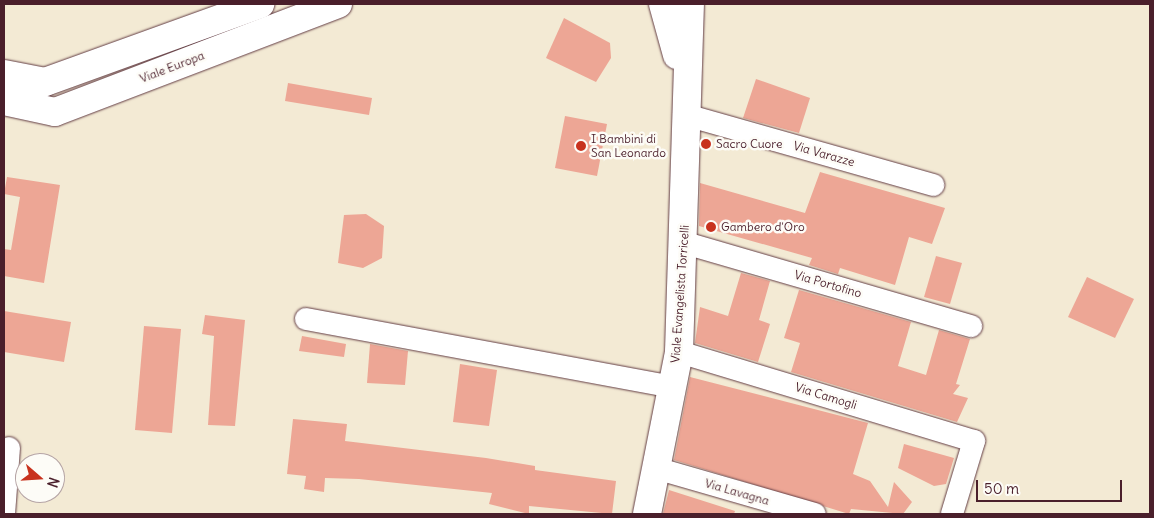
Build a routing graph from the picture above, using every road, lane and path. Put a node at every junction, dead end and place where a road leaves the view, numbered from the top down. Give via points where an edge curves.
1 (260, 4) edge
2 (338, 4) edge
3 (662, 4) edge
4 (690, 4) edge
5 (4, 74) edge
6 (4, 102) edge
7 (686, 108) junction
8 (933, 185) dead end
9 (685, 243) junction
10 (306, 319) dead end
11 (971, 326) dead end
12 (679, 352) junction
13 (672, 387) junction
14 (9, 448) dead end
15 (659, 470) junction
16 (4, 514) edge
17 (647, 514) edge
18 (815, 514) edge
19 (952, 514) edge

1 - 5 street via 45,82
2 - 6 street, Viale Europa via 55,112
3 - 7 street, Viale Evangelista Torricelli
4 - 7 street, Viale Evangelista Torricelli
7 - 8 street, Via Varazze
7 - 9 street, Viale Evangelista Torricelli
9 - 11 street, Via Portofino
9 - 12 street, Viale Evangelista Torricelli
10 - 13 street
12 - 13 street, Viale Evangelista Torricelli
12 - 19 street, Via Camogli via 974,441
13 - 15 street, Viale Evangelista Torricelli
14 - 16 street
15 - 17 street, Viale Evangelista Torricelli
15 - 18 street, Via Lavagna

